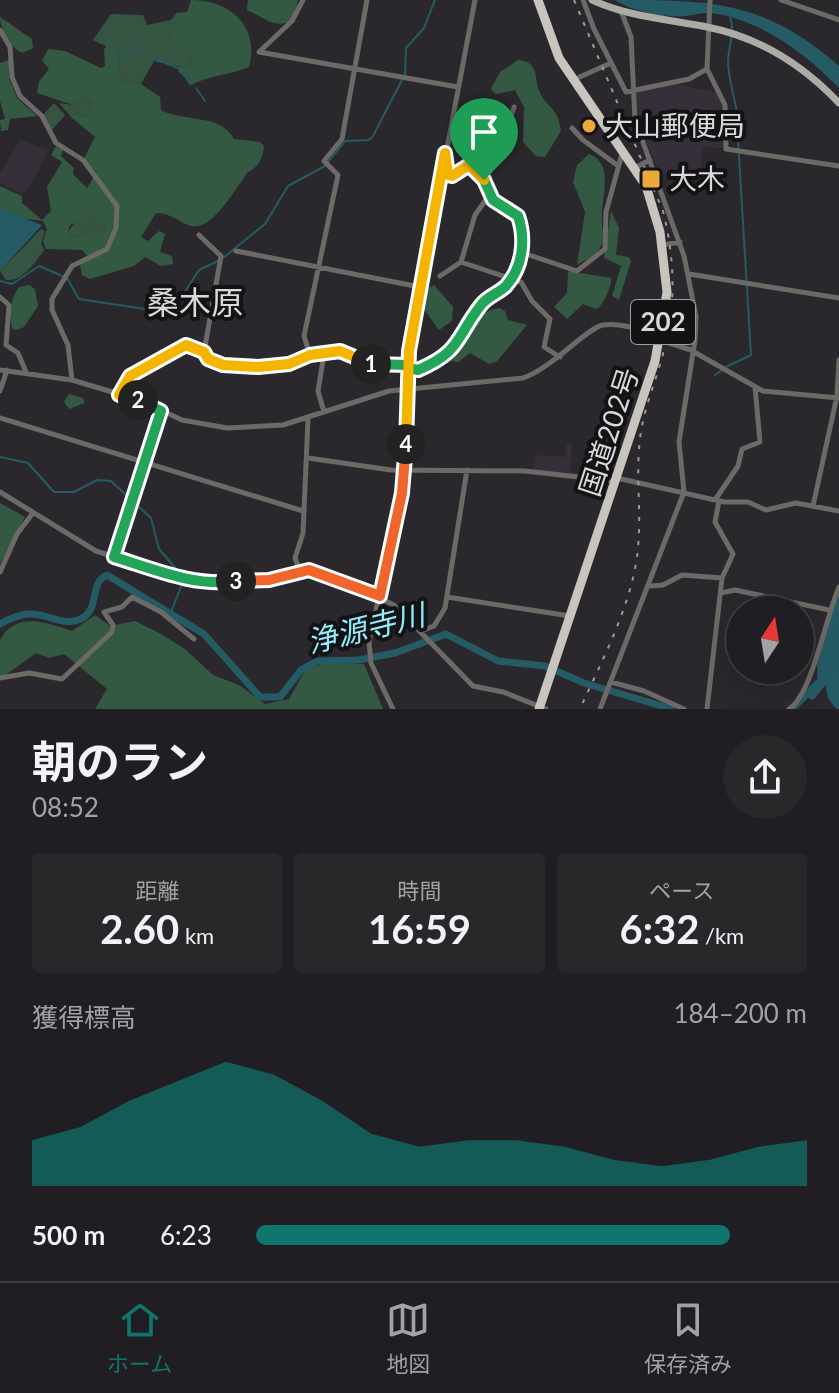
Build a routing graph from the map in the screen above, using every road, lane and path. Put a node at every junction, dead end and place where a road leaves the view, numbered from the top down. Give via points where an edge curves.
1 (303, 0) edge
2 (367, 0) edge
3 (475, 0) edge
4 (538, 0) edge
5 (583, 0) edge
6 (592, 0) edge
7 (710, 0) edge
8 (781, 0) edge
9 (621, 11) junction
10 (839, 20) edge
11 (708, 24) junction
12 (0, 30) edge
13 (612, 63) junction
14 (354, 69) junction
15 (707, 69) junction
16 (572, 80) junction
17 (458, 87) junction
18 (631, 89) junction
19 (839, 103) edge
20 (514, 107) dead end
21 (572, 128) dead end
22 (624, 150) junction
23 (445, 153) junction
24 (650, 160) junction
25 (618, 165) junction
26 (839, 166) edge
27 (636, 167) junction
28 (484, 180) junction
29 (490, 194) junction
30 (199, 235) dead end
31 (680, 242) junction
32 (662, 245) junction
33 (236, 251) dead end
34 (523, 253) junction
35 (461, 262) junction
36 (320, 267) junction
37 (689, 274) junction
38 (440, 276) dead end
39 (510, 279) junction
40 (420, 287) junction
41 (0, 297) edge
42 (839, 298) edge
43 (661, 338) junction
44 (204, 352) junction
45 (694, 352) junction
46 (324, 354) junction
47 (310, 355) junction
48 (560, 357) junction
49 (839, 360) edge
50 (408, 366) junction
51 (3, 370) edge
52 (26, 372) junction
53 (72, 380) junction
54 (755, 386) junction
55 (407, 389) junction
56 (0, 391) edge
57 (119, 395) junction
58 (838, 397) edge
59 (161, 411) junction
60 (324, 412) junction
61 (0, 418) edge
62 (308, 419) junction
63 (308, 458) junction
64 (144, 461) junction
65 (405, 468) junction
66 (467, 470) junction
67 (616, 480) junction
68 (0, 492) edge
69 (684, 492) junction
70 (717, 500) junction
71 (813, 506) junction
72 (303, 511) junction
73 (839, 511) edge
74 (33, 513) junction
75 (114, 557) junction
76 (300, 571) junction
77 (0, 572) edge
78 (722, 578) junction
79 (651, 586) junction
80 (839, 587) edge
81 (721, 593) junction
82 (380, 596) junction
83 (447, 597) junction
84 (829, 610) junction
85 (570, 616) junction
86 (422, 632) junction
87 (194, 639) dead end
88 (0, 678) edge
89 (611, 682) junction
90 (541, 708) edge
91 (393, 709) edge
92 (600, 709) edge
93 (684, 709) edge
94 (697, 709) edge
95 (707, 709) edge
96 (789, 709) edge

1 - 14 street via 292,21 259,52
2 - 14 street
3 - 17 street
4 - 16 highway, 国道202号 / 202 via 551,44
5 - 13 street
6 - 9 main road
7 - 11 street
8 - 10 street
9 - 11 main road
9 - 18 street via 631,37
11 - 15 street
11 - 19 main road via 791,61
12 - 53 street via 10,47 12,77 20,96 42,116 56,143 83,160 117,206 116,228 107,249 77,262 52,305 68,345
13 - 16 street
13 - 18 street via 626,92
14 - 17 street
14 - 36 street via 342,139 324,161 338,175
15 - 18 street via 689,79
15 - 26 street via 725,105 726,149
16 - 22 highway, 国道202号 / 202
17 - 23 street
18 - 24 street via 635,120
20 - 28 street via 496,163
21 - 25 street
22 - 25 street
22 - 27 highway, 国道202号 / 202
23 - 28 street via 448,175 469,165
23 - 40 street
24 - 27 street
24 - 31 street
25 - 34 street via 600,256 577,271
27 - 32 highway, 国道202号 / 202 via 653,204
28 - 29 street
29 - 34 street via 496,204 518,216
29 - 35 street via 475,215
30 - 44 street via 221,256
31 - 32 street
31 - 37 street
32 - 43 highway, 国道202号 / 202 via 667,292
33 - 36 street
34 - 39 street
35 - 38 street
35 - 39 street
36 - 40 street
36 - 47 street via 304,336
37 - 42 street
37 - 45 street via 696,316
39 - 48 street via 521,282 550,319 544,347
39 - 50 street via 483,302 453,351 421,369
40 - 50 street
41 - 52 street via 9,305 6,345 18,353
43 - 45 street
43 - 48 street via 602,325
43 - 67 highway, 国道202号 / 202
44 - 47 street via 223,365 247,367 289,364
44 - 57 street via 186,345 130,376
45 - 54 street
45 - 69 street via 679,442
46 - 47 street
46 - 50 street via 344,351 372,364
46 - 60 street via 318,391
48 - 55 street via 523,378
49 - 58 street
50 - 55 street
51 - 52 street
51 - 56 street
52 - 53 street
53 - 57 street
54 - 58 street via 770,393
54 - 70 street via 760,442 742,449
55 - 60 street
55 - 65 street
57 - 59 street
58 - 71 street
59 - 62 street via 227,428
59 - 64 street
60 - 62 street
61 - 64 street
62 - 63 street
63 - 65 street
63 - 72 street
64 - 72 street
64 - 75 street
65 - 66 street
65 - 82 street
66 - 67 street
66 - 83 street
67 - 69 street
67 - 85 highway, 国道202号 / 202
68 - 74 street
69 - 70 street
69 - 79 street
70 - 71 street via 748,502 772,511 787,504
70 - 78 street via 715,522 733,554
71 - 73 street
72 - 76 street via 295,558
74 - 75 street via 78,542
74 - 77 street
75 - 76 street via 211,584 269,580
76 - 82 street via 323,572
78 - 79 street via 682,575
78 - 81 street
79 - 89 street
80 - 84 street
81 - 84 street via 735,590
81 - 95 street
82 - 86 street
82 - 91 street via 369,650
83 - 85 street
83 - 86 street via 443,615
84 - 96 street via 810,679
85 - 90 highway, 国道202号 / 202
86 - 90 street via 473,686
87 - 88 street via 132,597 122,607 104,612 112,632 62,679 29,673
89 - 92 street
89 - 93 street
94 - 95 street

